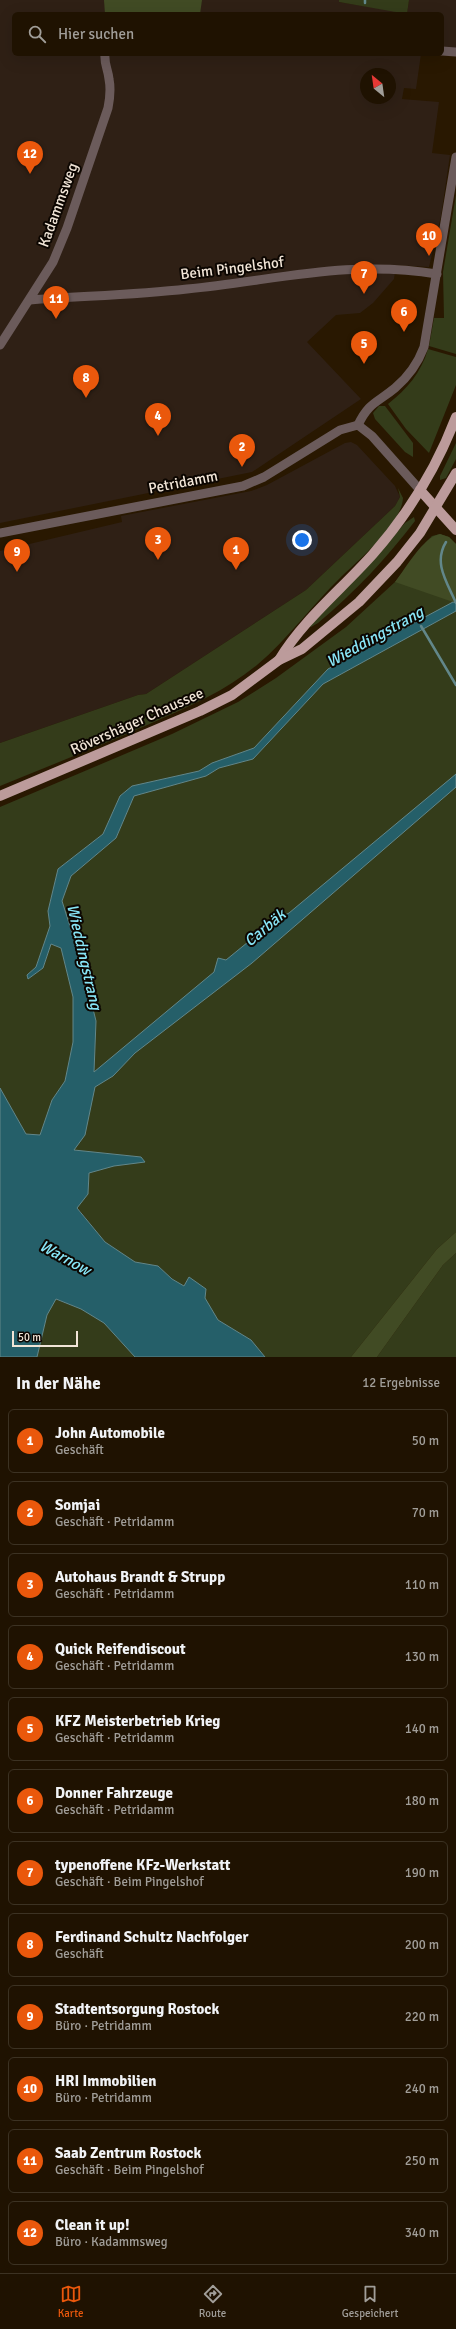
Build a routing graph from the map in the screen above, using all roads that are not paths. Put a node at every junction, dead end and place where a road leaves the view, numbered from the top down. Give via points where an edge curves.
1 (444, 51) edge
2 (456, 52) edge
3 (105, 59) edge
4 (456, 158) edge
5 (437, 274) junction
6 (27, 304) junction
7 (0, 345) edge
8 (456, 417) edge
9 (358, 425) junction
10 (456, 473) edge
11 (420, 490) junction
12 (436, 509) junction
13 (456, 530) edge
14 (0, 533) edge
15 (279, 660) junction
16 (0, 796) edge

1 - 2 street
3 - 6 street, Kadammsweg via 109,78 108,108 53,262
4 - 5 street
5 - 6 street, Beim Pingelshof via 405,269 343,268 186,290 157,290
5 - 9 street via 420,356 402,382 365,410
6 - 7 street, Kadammsweg
8 - 11 main road, Rövershäger Chaussee via 439,456
9 - 11 street via 372,436
9 - 14 street, Petridamm via 340,430 264,477 243,486
10 - 12 main road, Rövershäger Chaussee
11 - 12 main road
11 - 15 main road, Rövershäger Chaussee via 382,542 294,636
12 - 13 main road
12 - 15 main road, Rövershäger Chaussee via 397,562 359,602 302,649
15 - 16 main road, Rövershäger Chaussee via 232,695 200,711

